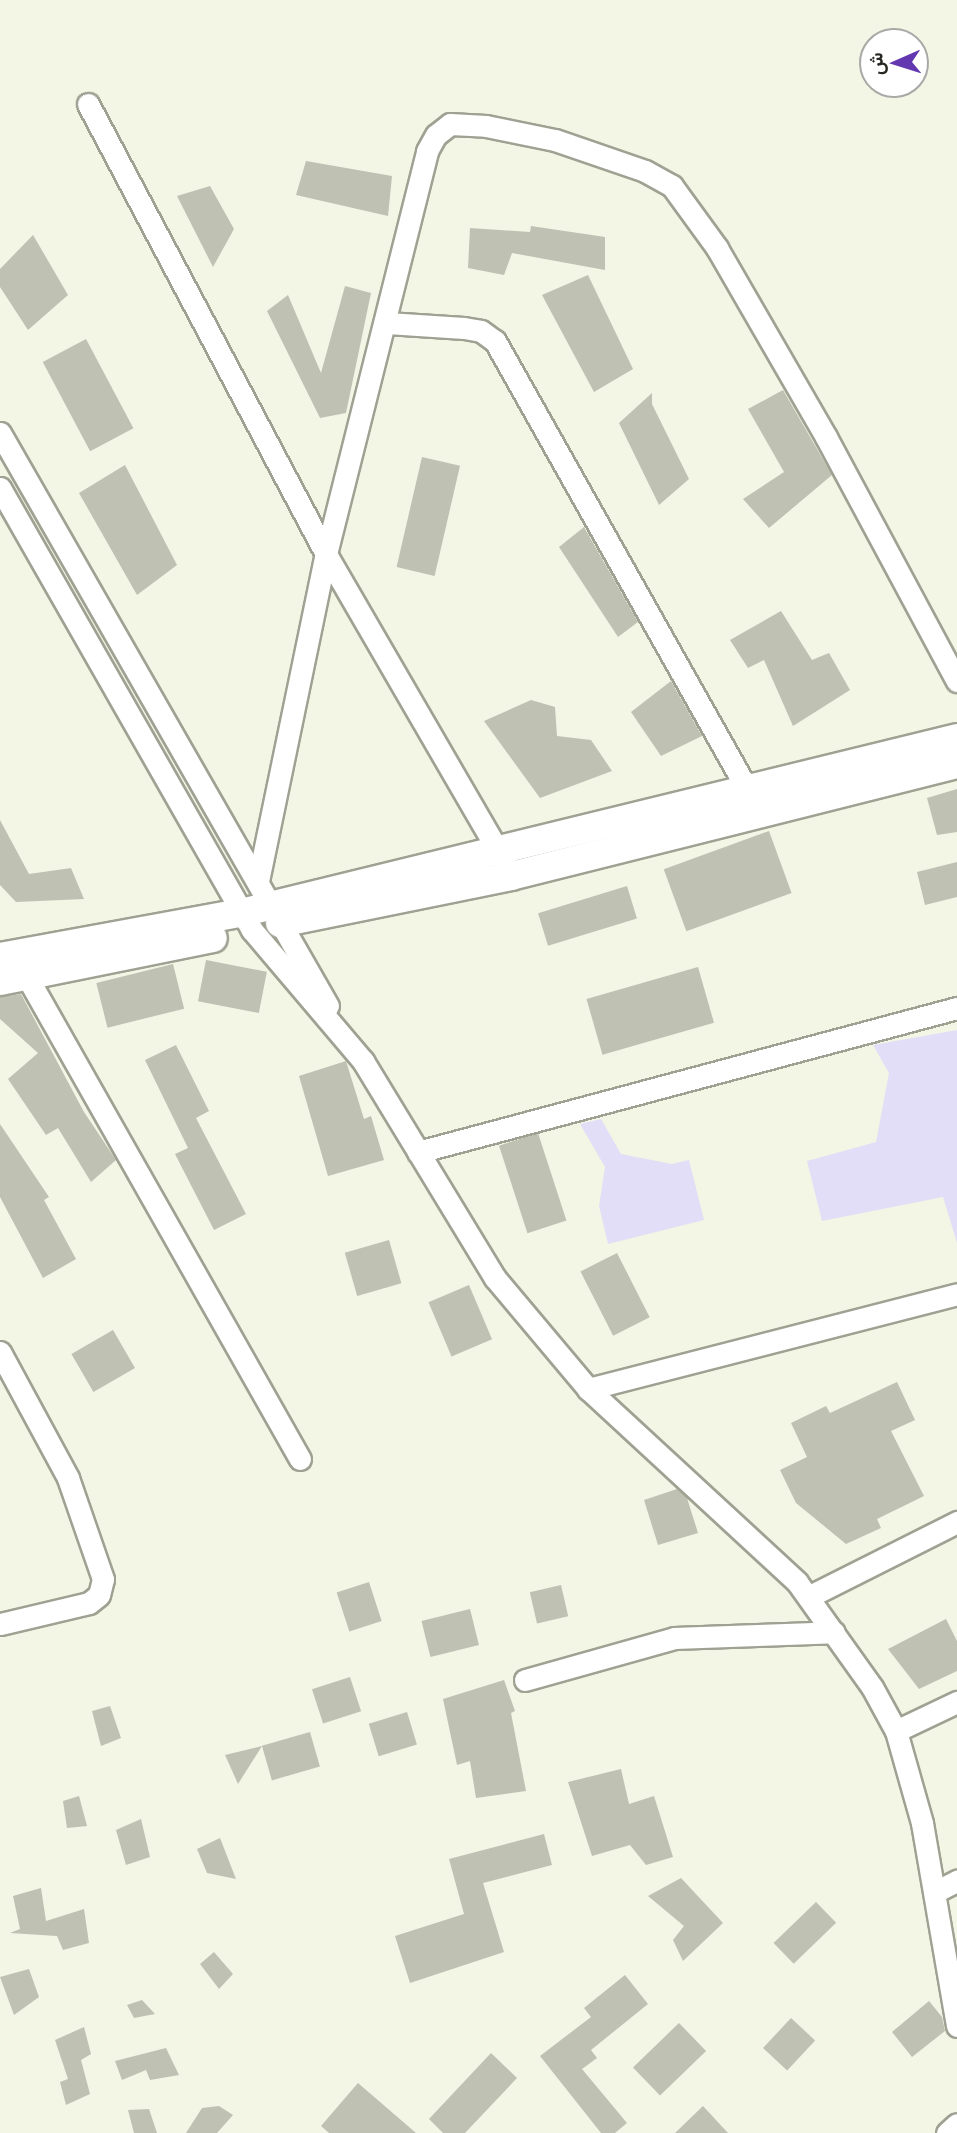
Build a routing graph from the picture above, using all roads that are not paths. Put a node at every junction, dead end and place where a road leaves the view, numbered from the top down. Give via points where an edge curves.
1 (88, 104) dead end
2 (387, 323) junction
3 (1, 438) edge
4 (0, 488) edge
5 (326, 554) junction
6 (957, 681) edge
7 (957, 738) edge
8 (957, 764) edge
9 (747, 789) junction
10 (505, 864) junction
11 (258, 881) junction
12 (262, 918) junction
13 (7, 962) edge
14 (957, 1008) edge
15 (418, 1152) junction
16 (957, 1294) edge
17 (0, 1352) edge
18 (588, 1389) junction
19 (300, 1459) dead end
20 (957, 1522) edge
21 (810, 1596) junction
22 (0, 1624) edge
23 (834, 1632) junction
24 (525, 1680) dead end
25 (957, 1702) edge
26 (896, 1731) junction
27 (957, 1881) edge
28 (935, 1892) junction
29 (957, 2026) edge
30 (957, 2124) edge
31 (947, 2133) edge

1 - 5 street
2 - 5 street
2 - 6 street via 427,151 436,135 450,124 555,140 645,171 672,186 693,210 738,283
2 - 9 street via 464,327 495,341
3 - 11 street
4 - 12 street
5 - 10 street
5 - 11 street
7 - 9 main road
8 - 10 main road
9 - 10 main road
10 - 12 main road
11 - 12 street
12 - 13 main road
12 - 15 street
13 - 19 street
14 - 15 street
15 - 18 street via 495,1278
16 - 18 street
17 - 22 street via 68,1478 103,1579 99,1595 89,1603
18 - 21 street
20 - 21 street
21 - 23 street
23 - 24 street via 674,1637
23 - 26 street
25 - 26 street
26 - 28 street via 922,1823
27 - 28 street
28 - 29 street
30 - 31 street

